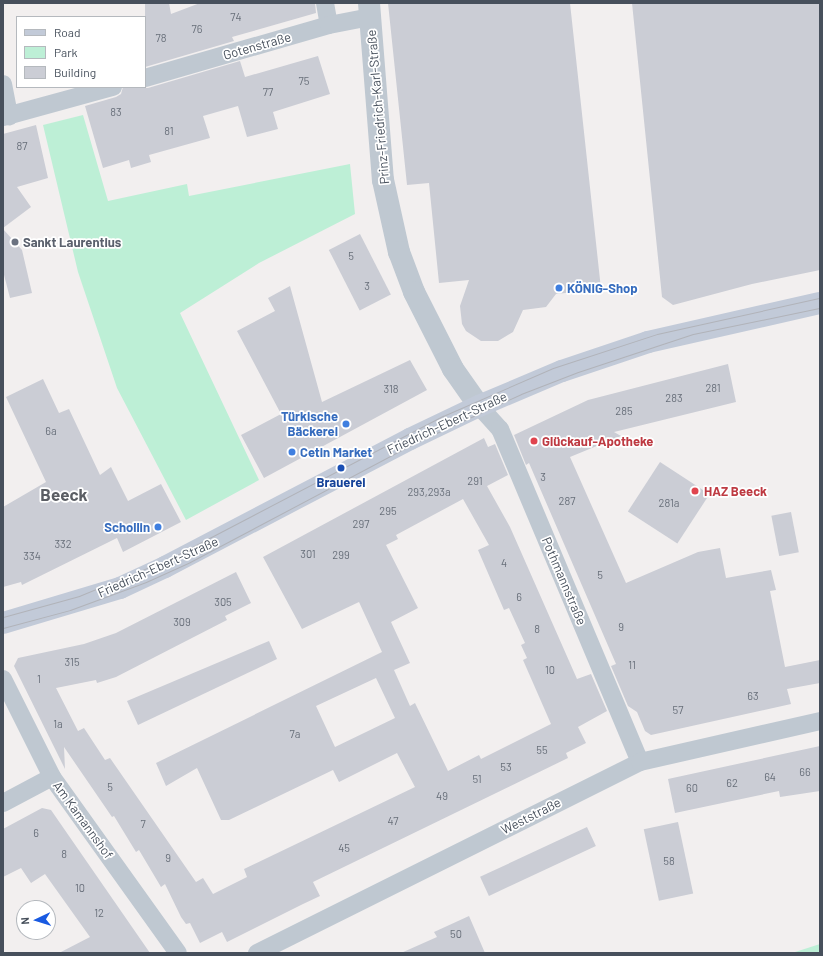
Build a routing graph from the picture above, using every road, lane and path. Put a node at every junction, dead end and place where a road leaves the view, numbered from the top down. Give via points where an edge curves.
1 (325, 3) edge
2 (370, 10) edge
3 (329, 25) junction
4 (146, 78) edge
5 (3, 84) edge
6 (109, 88) edge
7 (6, 116) edge
8 (820, 302) edge
9 (479, 406) junction
10 (3, 623) edge
11 (3, 679) edge
12 (820, 721) edge
13 (640, 762) junction
14 (52, 777) junction
15 (3, 803) edge
16 (178, 953) edge
17 (257, 953) edge

1 - 3 street
2 - 3 street, Gotenstraße
2 - 9 street, Prinz-Friedrich-Karl-Straße via 382,173 399,252 414,292 453,369
3 - 4 street, Gotenstraße
5 - 7 street
6 - 7 street
8 - 9 main road, Friedrich-Ebert-Straße via 648,342 562,372
9 - 10 main road, Friedrich-Ebert-Straße via 410,439 165,567 113,590
9 - 13 street, Pothmannstraße via 500,429
11 - 14 street, Am Kamannshof
12 - 13 street, Weststraße
13 - 17 street, Weststraße
14 - 15 street
14 - 16 street, Am Kamannshof

